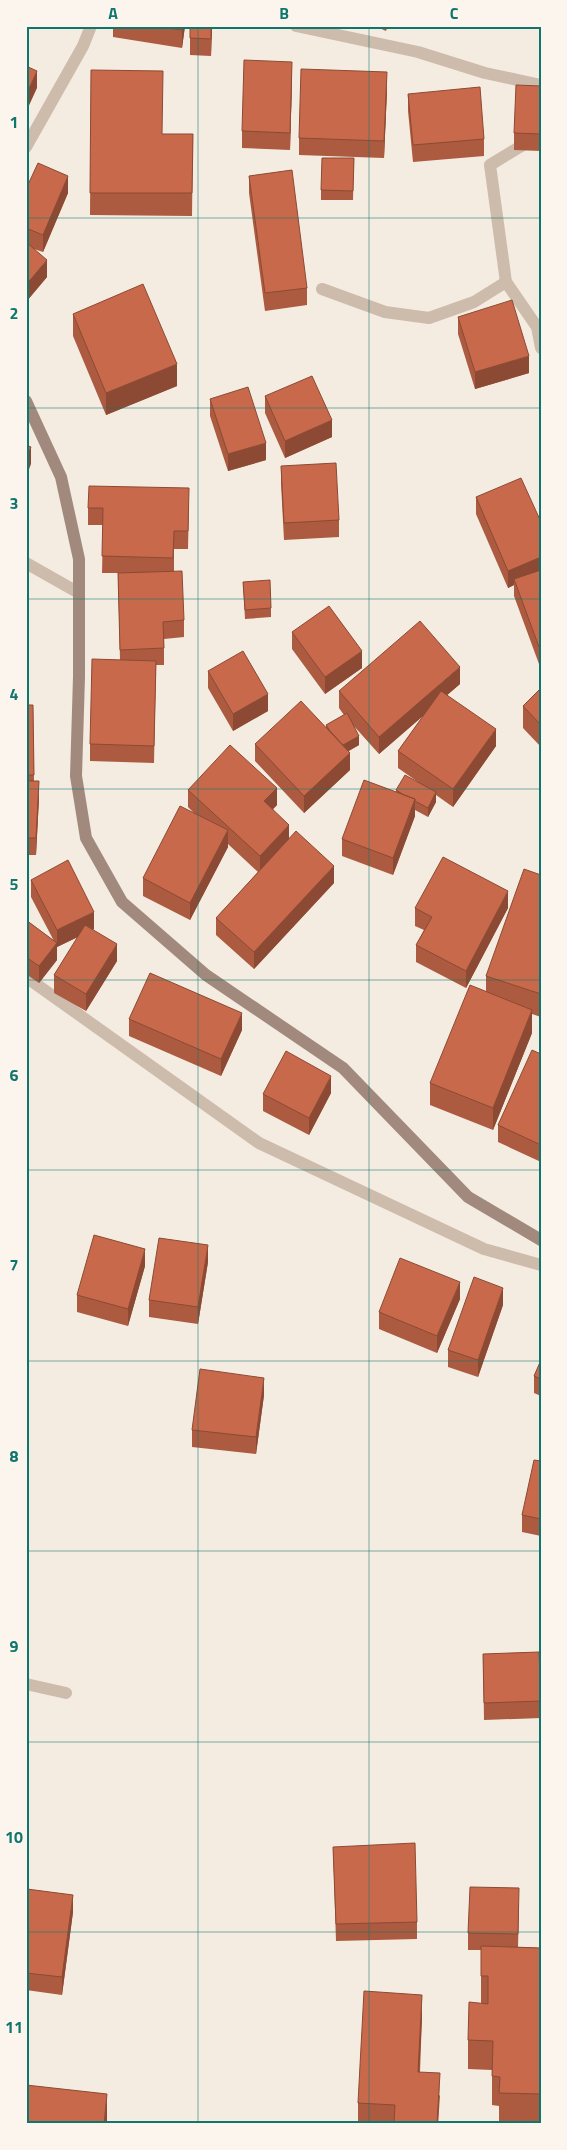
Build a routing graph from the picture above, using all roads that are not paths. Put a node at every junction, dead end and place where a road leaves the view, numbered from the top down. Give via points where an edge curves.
1 (91, 26) edge
2 (296, 26) edge
3 (541, 85) edge
4 (541, 134) edge
5 (26, 148) edge
6 (506, 282) junction
7 (322, 289) dead end
8 (541, 348) edge
9 (26, 401) edge
10 (26, 563) edge
11 (79, 593) junction
12 (26, 977) edge
13 (541, 1240) edge
14 (541, 1265) edge
15 (26, 1684) edge
16 (66, 1693) dead end

1 - 5 street
2 - 3 street via 418,52 484,73
4 - 6 street via 490,165
6 - 7 street via 474,302 429,318 385,312
6 - 8 street via 538,327
9 - 11 street via 61,476 79,559
10 - 11 street
11 - 13 street via 76,776 86,838 122,902 206,975 343,1068 468,1197
12 - 14 street via 260,1144 484,1249
15 - 16 street

